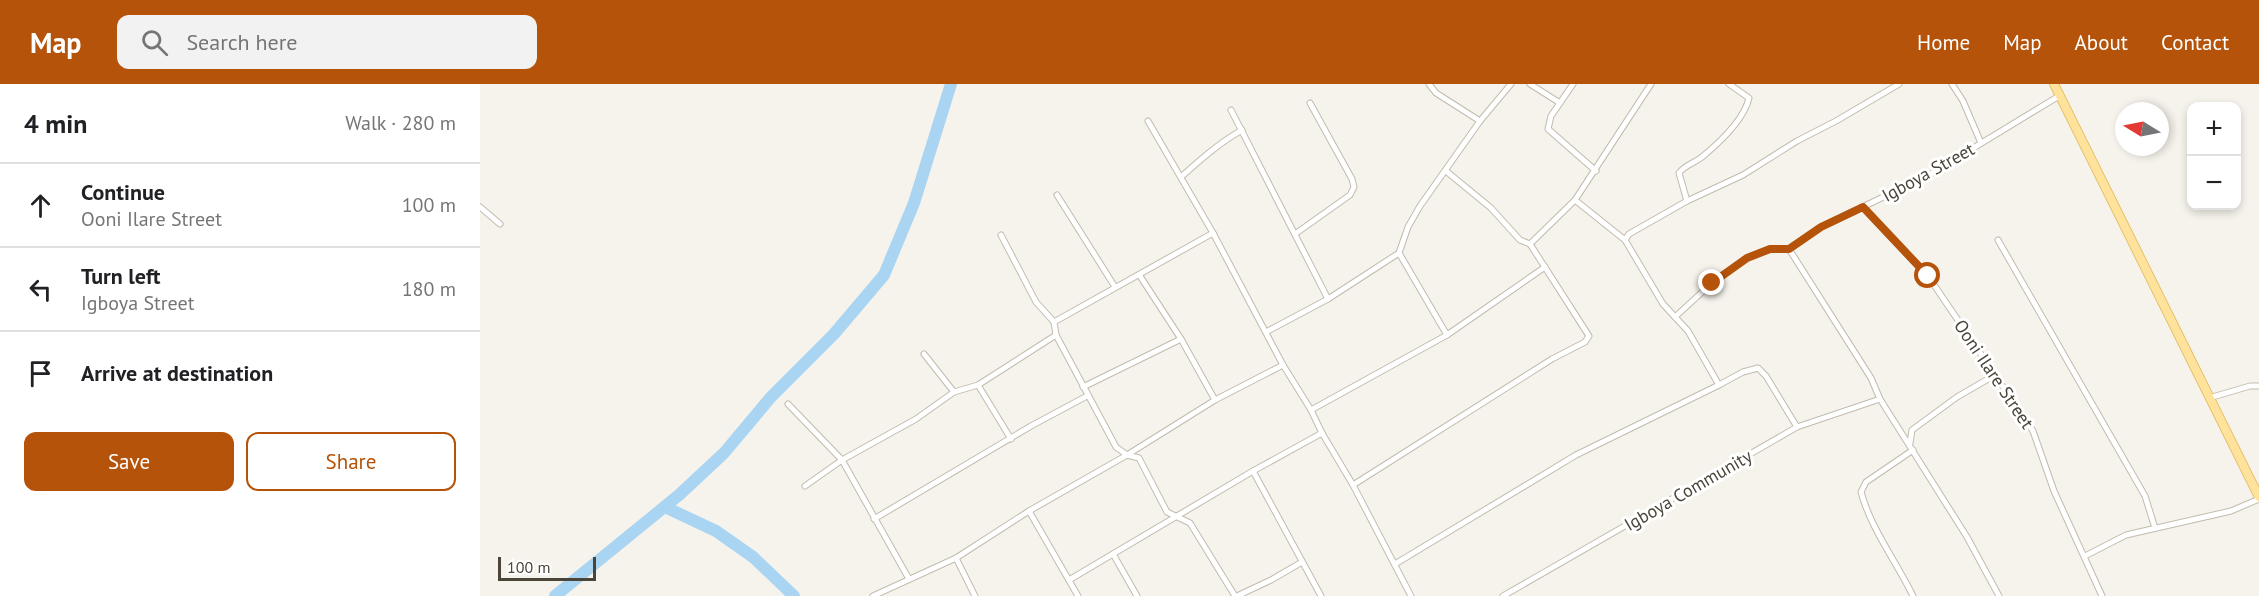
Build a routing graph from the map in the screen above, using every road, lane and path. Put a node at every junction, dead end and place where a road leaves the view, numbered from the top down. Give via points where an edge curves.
1 (1429, 84) edge
2 (1511, 84) edge
3 (1530, 84) edge
4 (1573, 84) edge
5 (1651, 84) edge
6 (1729, 84) edge
7 (1899, 84) edge
8 (1952, 84) edge
9 (2054, 84) edge
10 (2059, 96) junction
11 (1310, 103) dead end
12 (1560, 103) junction
13 (1231, 110) dead end
14 (1148, 121) dead end
15 (1480, 121) junction
16 (1242, 130) junction
17 (1981, 143) junction
18 (1446, 171) junction
19 (1596, 171) junction
20 (1180, 177) junction
21 (1057, 195) dead end
22 (1575, 200) junction
23 (1687, 201) junction
24 (480, 207) edge
25 (1863, 207) junction
26 (500, 224) dead end
27 (1213, 233) junction
28 (1295, 234) junction
29 (1001, 235) dead end
30 (1625, 240) junction
31 (1998, 240) dead end
32 (1530, 244) junction
33 (1789, 249) junction
34 (1399, 253) junction
35 (1545, 267) junction
36 (1140, 276) junction
37 (1115, 287) junction
38 (1328, 299) junction
39 (1675, 317) junction
40 (1054, 322) junction
41 (1266, 332) junction
42 (1056, 335) junction
43 (1447, 335) junction
44 (1181, 339) junction
45 (924, 354) dead end
46 (1283, 365) junction
47 (1995, 375) junction
48 (978, 385) junction
49 (1719, 385) junction
50 (2259, 386) edge
51 (1083, 387) junction
52 (954, 392) junction
53 (1087, 396) junction
54 (2209, 398) junction
55 (1880, 399) junction
56 (1215, 400) junction
57 (788, 404) dead end
58 (1311, 410) junction
59 (1797, 427) junction
60 (1322, 434) junction
61 (1011, 439) junction
62 (1911, 447) junction
63 (1127, 455) junction
64 (842, 460) junction
65 (1253, 471) junction
66 (1353, 485) junction
67 (805, 486) dead end
68 (2259, 498) edge
69 (1029, 511) junction
70 (1178, 516) junction
71 (874, 519) junction
72 (2156, 528) junction
73 (1113, 554) junction
74 (2085, 556) junction
75 (956, 558) junction
76 (1302, 562) junction
77 (1395, 564) junction
78 (909, 579) junction
79 (1069, 580) junction
80 (873, 596) edge
81 (975, 596) edge
82 (1078, 596) edge
83 (1137, 596) edge
84 (1236, 596) edge
85 (1321, 596) edge
86 (1412, 596) edge
87 (1503, 596) edge
88 (1913, 596) edge
89 (2000, 596) edge
90 (2102, 596) edge

1 - 15 street via 1436,93
2 - 15 street
3 - 12 street
4 - 12 street
5 - 19 street
6 - 23 street via 1749,98 1748,105 1701,158 1678,173
7 - 23 street via 1743,175
8 - 17 street
9 - 10 main road
10 - 17 street, Igboya Street
10 - 54 main road
11 - 28 street via 1354,187 1350,195
12 - 19 street via 1548,129
13 - 16 street
14 - 20 street
15 - 18 street
16 - 20 street via 1214,147
16 - 28 street
17 - 25 street, Igboya Street via 1929,175
18 - 32 street via 1491,208 1520,240
18 - 34 street via 1420,206
19 - 22 street
20 - 27 street
21 - 37 street
22 - 30 street
22 - 32 street
23 - 30 street
24 - 26 street
25 - 33 street, Igboya Street via 1821,227
25 - 47 street, Ooni Ilare Street via 1928,276
27 - 36 street
27 - 41 street
28 - 38 street
29 - 40 street via 1036,302
30 - 39 street
31 - 72 street via 2145,496
32 - 35 street
33 - 39 street, Igboya Street via 1770,249 1747,258
33 - 55 street via 1871,378
34 - 38 street
34 - 43 street
35 - 43 street
35 - 66 street via 1588,336 1585,342
36 - 37 street
36 - 44 street
37 - 40 street
38 - 41 street
39 - 49 street via 1693,339
40 - 42 street
41 - 46 street
42 - 48 street
42 - 51 street
43 - 58 street
44 - 51 street
44 - 56 street
45 - 52 street
46 - 56 street
46 - 58 street
47 - 62 street via 1912,430
47 - 74 street, Ooni Ilare Street via 2033,431 2054,492
48 - 52 street
48 - 61 street
49 - 59 street via 1758,368
49 - 77 street via 1576,455
50 - 54 street
51 - 53 street
52 - 64 street
53 - 61 street
53 - 63 street via 1116,447
54 - 68 main road
55 - 59 street, Igboya Community
55 - 62 street
56 - 63 street
57 - 64 street
58 - 60 street
59 - 87 street, Igboya Community
60 - 65 street
60 - 66 street
61 - 71 street
62 - 88 street via 1866,482 1862,492 1877,531
62 - 89 street
63 - 69 street
63 - 70 street via 1139,458 1167,512
64 - 67 street
64 - 71 street
65 - 70 street
65 - 76 street
66 - 77 street
68 - 72 street via 2231,511
69 - 75 street
69 - 79 street
70 - 73 street
70 - 84 street via 1190,523
71 - 78 street
72 - 74 street via 2121,537
73 - 79 street
73 - 83 street
74 - 90 street, Ooni Ilare Street
75 - 78 street
75 - 81 street
76 - 84 street
76 - 85 street
77 - 86 street
78 - 80 street
79 - 82 street

